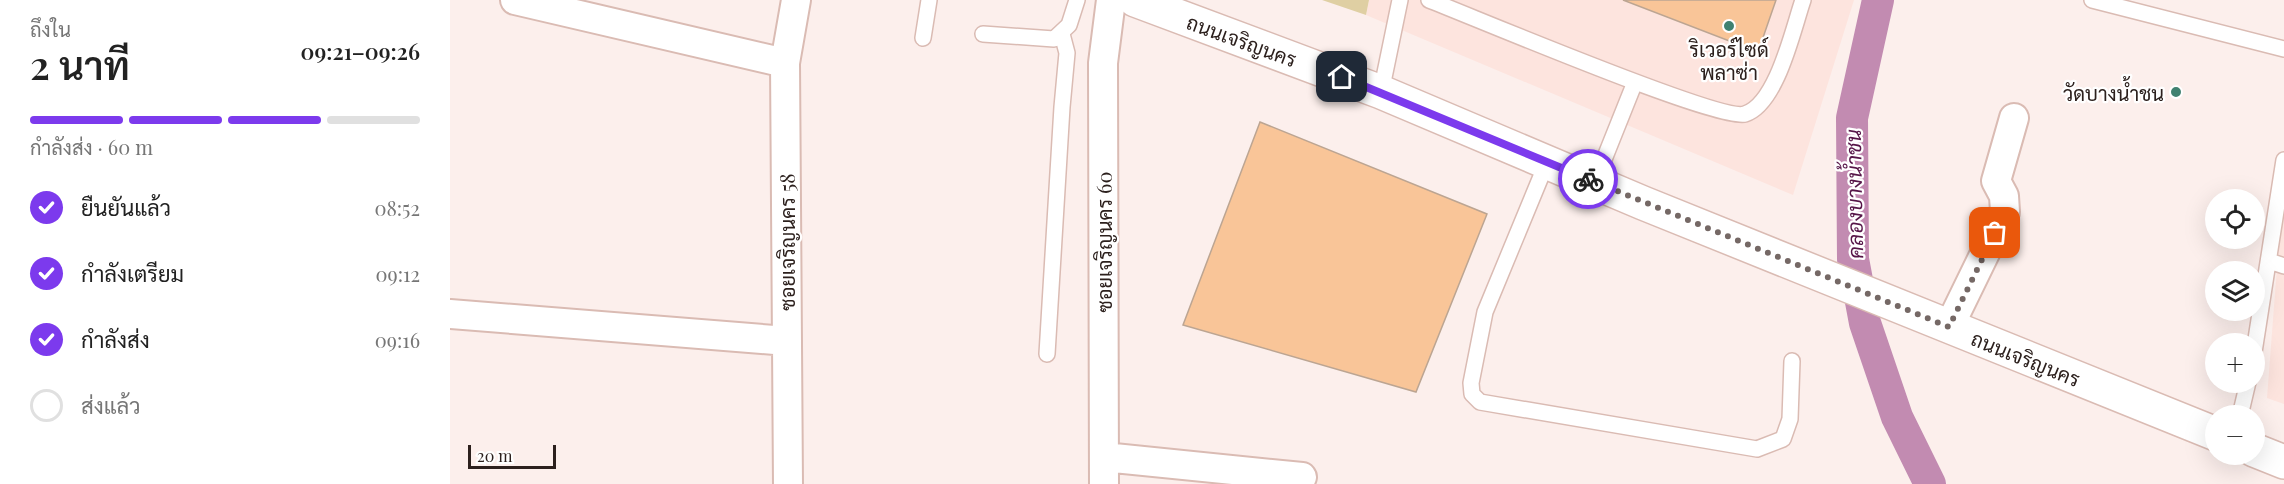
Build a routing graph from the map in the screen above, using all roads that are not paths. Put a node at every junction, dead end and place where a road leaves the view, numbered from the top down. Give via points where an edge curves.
1 (515, 0) edge
2 (796, 0) edge
3 (929, 0) edge
4 (1077, 0) edge
5 (1111, 0) edge
6 (1135, 0) edge
7 (1400, 0) edge
8 (1430, 0) edge
9 (1803, 0) edge
10 (2092, 0) edge
11 (983, 34) dead end
12 (1062, 34) junction
13 (923, 38) dead end
14 (2284, 49) edge
15 (785, 63) junction
16 (1635, 82) junction
17 (1381, 92) junction
18 (2014, 118) dead end
19 (2284, 160) edge
20 (1547, 162) junction
21 (1594, 182) junction
22 (2269, 261) junction
23 (2284, 266) edge
24 (450, 314) edge
25 (1940, 322) junction
26 (2257, 333) edge
27 (787, 341) junction
28 (1047, 354) dead end
29 (1792, 361) dead end
30 (2205, 430) edge
31 (2265, 454) edge
32 (2284, 462) edge
33 (1104, 470) edge
34 (1302, 477) dead end
35 (788, 484) edge

1 - 15 street
2 - 15 street, ซอยเจริญนคร 58
3 - 13 lane
4 - 12 lane
5 - 33 street, ซอยเจริญนคร 60 via 1103,63
6 - 17 main road, ถนนเจริญนคร
7 - 17 lane
8 - 16 lane
9 - 16 lane via 1771,91 1759,106 1744,115
10 - 14 lane
11 - 12 lane via 1054,39
12 - 28 lane via 1067,53
15 - 27 street, ซอยเจริญนคร 58
16 - 21 lane
17 - 20 main road, ถนนเจริญนคร
18 - 25 street via 1996,181 2004,196 2005,212
19 - 22 lane
20 - 21 main road, ถนนเจริญนคร
20 - 29 lane via 1485,312 1471,383 1472,394 1480,402 1757,449 1783,439 1791,419
21 - 25 main road, ถนนเจริญนคร
22 - 23 lane
22 - 26 lane
24 - 27 street
25 - 30 main road, ถนนเจริญนคร
27 - 35 street, ซอยเจริญนคร 58
31 - 32 main road
33 - 34 street

